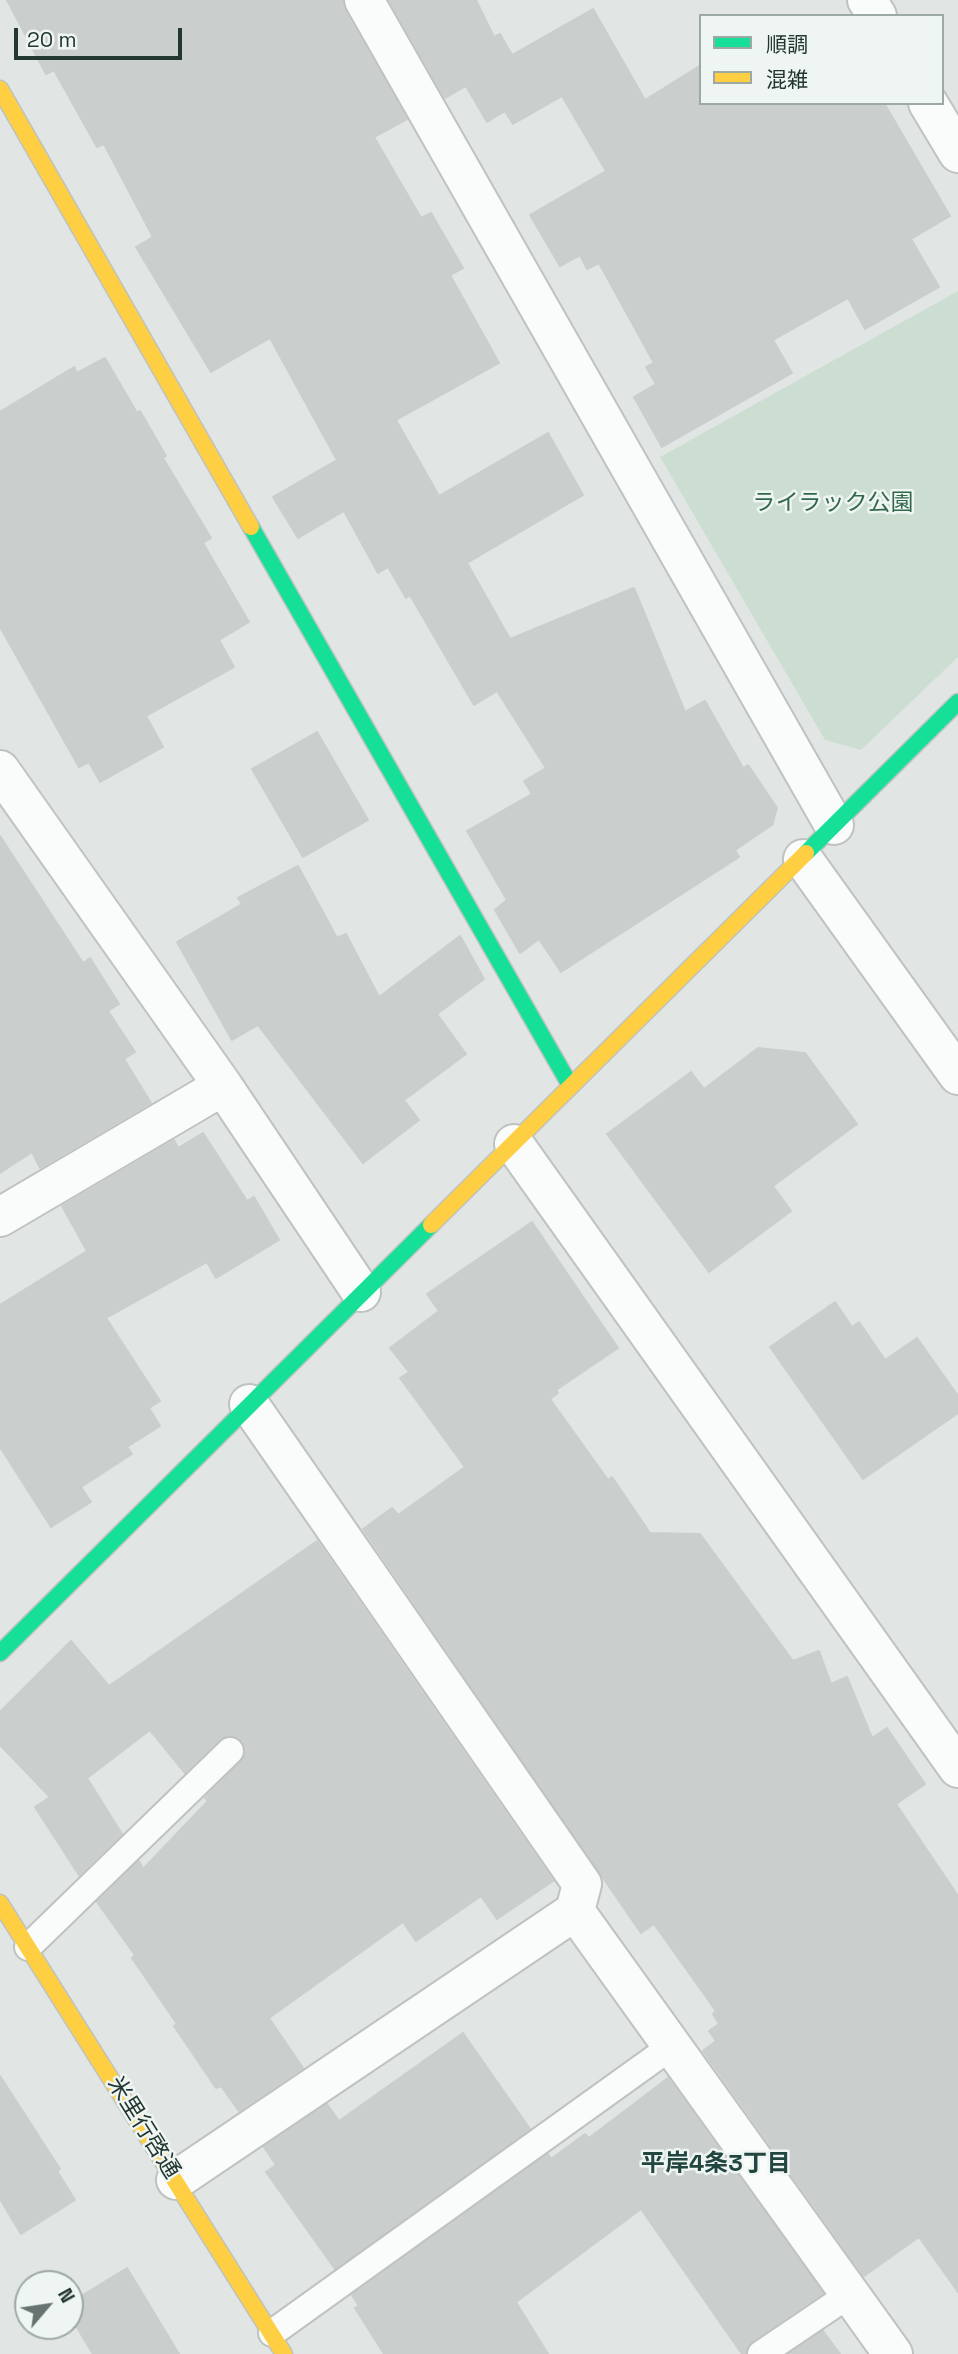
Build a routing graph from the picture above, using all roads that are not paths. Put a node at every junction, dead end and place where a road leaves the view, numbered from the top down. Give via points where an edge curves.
1 (365, 0) edge
2 (0, 89) edge
3 (929, 105) edge
4 (958, 153) edge
5 (958, 702) edge
6 (0, 770) edge
7 (834, 825) junction
8 (803, 859) junction
9 (958, 1075) edge
10 (223, 1086) junction
11 (570, 1086) junction
12 (514, 1144) junction
13 (0, 1217) edge
14 (361, 1292) junction
15 (249, 1404) junction
16 (0, 1653) edge
17 (230, 1751) dead end
18 (958, 1768) edge
19 (0, 1903) edge
20 (575, 1911) junction
21 (28, 1947) junction
22 (672, 2046) junction
23 (176, 2180) junction
24 (850, 2294) junction
25 (278, 2344) edge
26 (761, 2354) edge
27 (893, 2354) edge

1 - 7 street
2 - 11 street
3 - 4 street
5 - 7 street
6 - 10 street
7 - 8 street
8 - 9 street
8 - 11 street
10 - 13 street
10 - 14 street
11 - 12 street
12 - 14 street
12 - 18 street
14 - 15 street
15 - 16 street
15 - 20 street via 582,1884
17 - 21 lane
19 - 21 street, 米里行啓通
20 - 22 street
20 - 23 street
21 - 23 street, 米里行啓通
22 - 24 street
22 - 25 lane
23 - 25 street, 米里行啓通
24 - 26 lane
24 - 27 street

